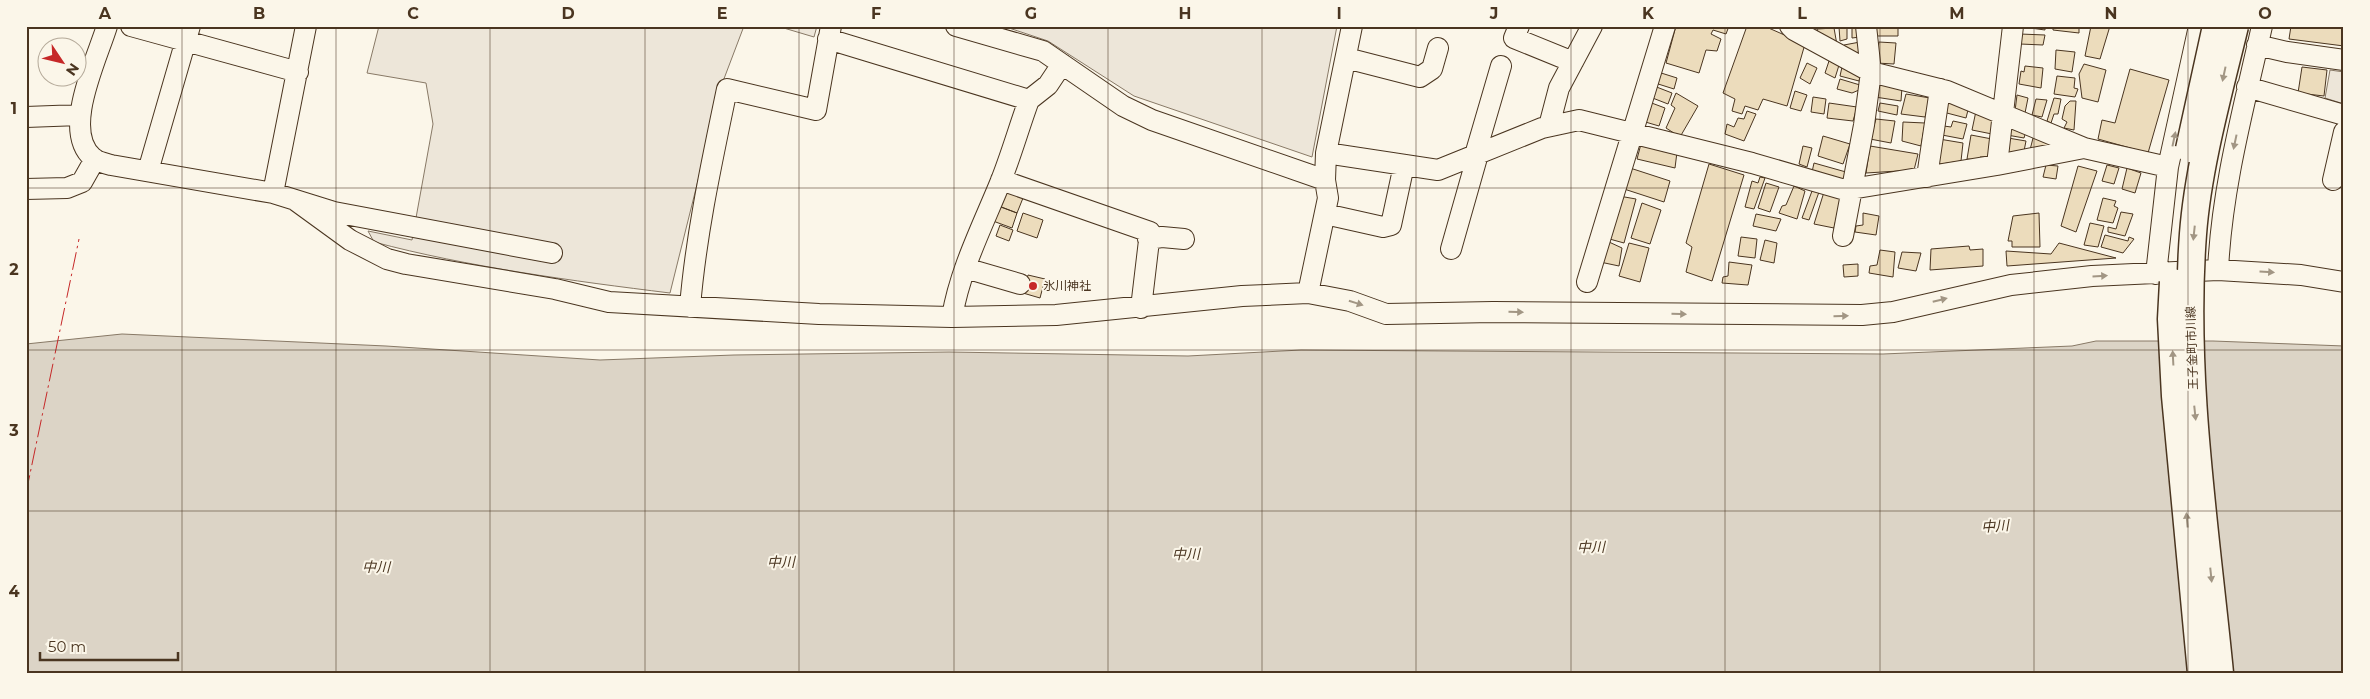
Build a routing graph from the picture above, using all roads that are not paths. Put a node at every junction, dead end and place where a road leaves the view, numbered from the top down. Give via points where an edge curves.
1 (107, 26) edge
2 (131, 26) edge
3 (306, 26) edge
4 (956, 26) edge
5 (1352, 26) edge
6 (1519, 26) edge
7 (1592, 26) edge
8 (1665, 26) edge
9 (1790, 26) edge
10 (1866, 26) edge
11 (2013, 26) edge
12 (2199, 26) edge
13 (2216, 26) edge
14 (2235, 26) edge
15 (830, 32) edge
16 (188, 33) edge
17 (2259, 36) edge
18 (1438, 48) dead end
19 (1346, 58) junction
20 (2344, 60) edge
21 (1573, 62) junction
22 (1062, 64) junction
23 (1501, 66) dead end
24 (298, 72) junction
25 (1871, 72) junction
26 (2247, 87) junction
27 (1940, 89) junction
28 (1029, 100) junction
29 (2004, 114) junction
30 (80, 115) junction
31 (2344, 115) edge
32 (26, 118) edge
33 (1549, 126) junction
34 (2344, 132) edge
35 (1631, 133) junction
36 (2084, 148) junction
37 (1326, 153) junction
38 (1477, 155) junction
39 (95, 159) junction
40 (1404, 165) junction
41 (1997, 165) junction
42 (2168, 167) junction
43 (148, 172) junction
44 (1927, 177) junction
45 (1001, 180) junction
46 (1325, 180) junction
47 (2333, 180) dead end
48 (26, 189) edge
49 (1853, 189) junction
50 (273, 193) junction
51 (295, 200) junction
52 (1325, 214) junction
53 (1843, 236) dead end
54 (1148, 239) junction
55 (1184, 239) dead end
56 (1451, 249) dead end
57 (552, 253) dead end
58 (965, 268) junction
59 (2218, 270) junction
60 (2156, 274) junction
61 (1587, 282) dead end
62 (2344, 282) edge
63 (1020, 284) dead end
64 (1308, 293) junction
65 (690, 307) junction
66 (1141, 308) junction
67 (952, 317) junction
68 (2201, 673) edge
69 (2220, 673) edge

1 - 30 street
2 - 16 street
3 - 24 street
4 - 22 street via 1043,51
5 - 19 street
6 - 21 street via 1514,38
7 - 21 street
8 - 35 street
9 - 25 street
10 - 25 street
11 - 29 street
42 -> 12 street
68 -> 13 main road, 王子金町市川線, bridge via 2175,396 2171,319 2176,231 2188,156
14 -> 69 main road, 王子金町市川線, bridge via 2193,232 2189,312
15 - 28 street
15 - 65 street via 816,110 727,89 708,180
16 - 24 street
16 - 43 street
17 - 20 street via 2287,52
17 - 26 street
18 - 19 street via 1432,69 1420,77
19 - 37 street
21 - 33 street via 1559,88
22 - 28 street via 1048,85
22 - 46 street via 1123,106 1152,120
23 - 38 street
24 - 50 street
25 - 27 street
25 - 49 street
26 - 31 street
26 -> 59 street via 2230,163 2220,229
27 - 29 street
27 - 44 street
28 - 45 street
29 - 36 street
29 - 41 street
30 - 32 street
30 - 39 street via 80,137 86,151
33 - 35 street via 1579,120
33 - 38 street
34 - 47 street
35 - 49 street via 1845,190
35 - 61 street
36 - 41 street
36 - 42 street
37 - 40 street
37 - 46 street
38 - 40 street via 1438,170
38 - 56 street
39 - 43 street
39 - 48 street via 82,182 67,188
40 - 52 street via 1391,225 1383,227
41 - 44 street
42 - 60 street
43 - 50 street
44 - 49 street
45 - 54 street via 1150,232
45 - 58 street
46 - 52 street via 1328,198
49 - 53 street
50 - 51 street
51 - 57 street via 334,212
51 - 65 street via 350,240 406,264 555,289 609,302
52 - 64 street
54 - 55 street
54 - 66 street
58 - 63 street
58 - 67 street
59 - 60 street
59 -> 62 street via 2302,275
64 -> 60 street via 1350,301 1386,314 1853,315 1893,312 2027,282
64 - 66 street via 1242,296
65 - 67 street
66 - 67 street via 1056,315

